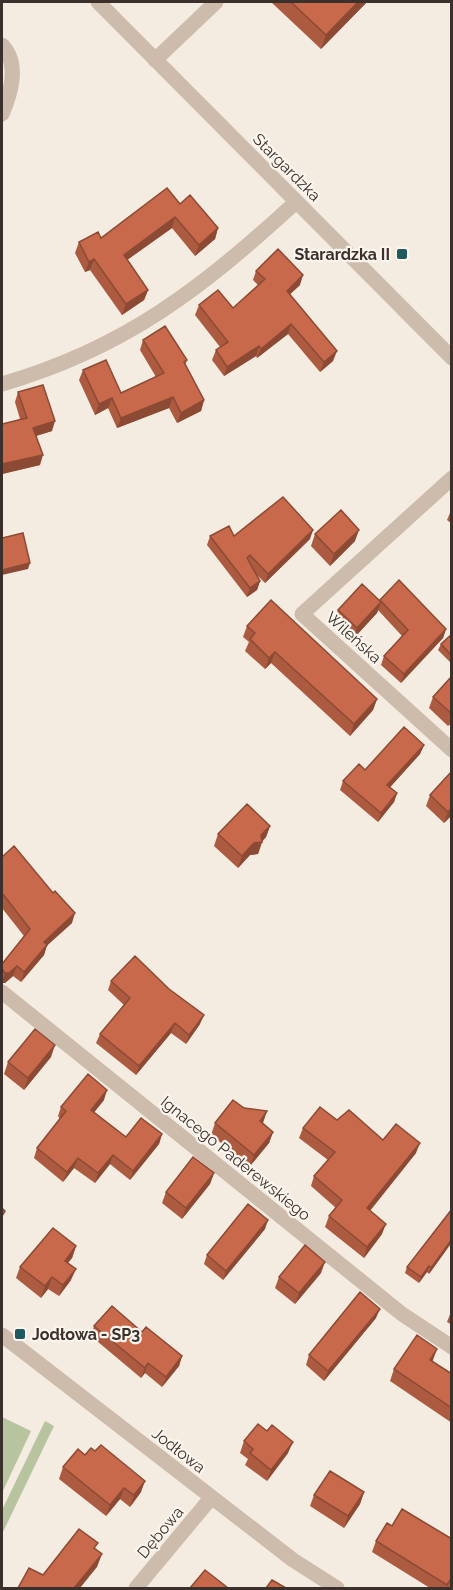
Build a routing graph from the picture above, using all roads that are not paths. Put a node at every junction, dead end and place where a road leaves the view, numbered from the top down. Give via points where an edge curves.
1 (98, 2) edge
2 (216, 2) edge
3 (2, 45) edge
4 (155, 60) junction
5 (2, 114) edge
6 (296, 202) junction
7 (452, 358) edge
8 (2, 384) edge
9 (452, 478) edge
10 (452, 750) edge
11 (2, 992) edge
12 (2, 1335) edge
13 (452, 1347) edge
14 (211, 1498) junction
15 (136, 1588) edge
16 (337, 1588) edge

1 - 4 street, Stargardzka
2 - 4 street
3 - 5 street via 12,71 11,93
4 - 6 street, Stargardzka
6 - 7 street, Stargardzka
6 - 8 street via 208,277 139,327 80,357
9 - 10 street, Wileńska via 302,614
11 - 13 street, Ignacego Paderewskiego via 402,1314
12 - 14 street, Jodłowa
14 - 15 street, Dębowa
14 - 16 street, Jodłowa

